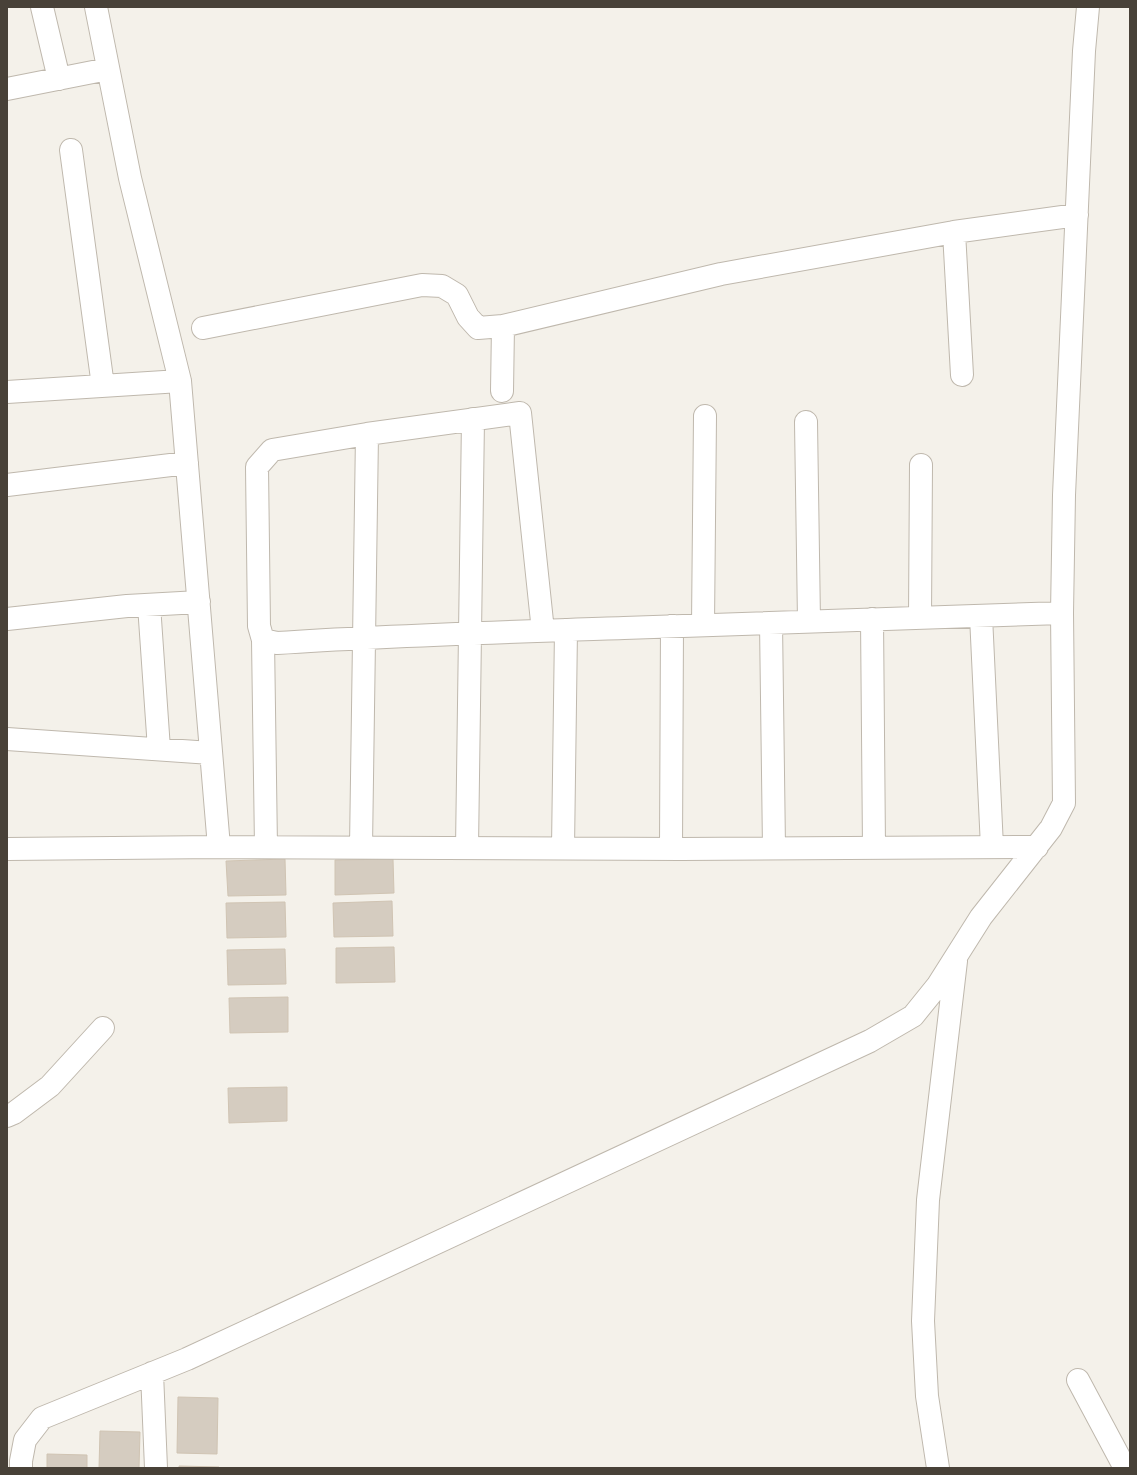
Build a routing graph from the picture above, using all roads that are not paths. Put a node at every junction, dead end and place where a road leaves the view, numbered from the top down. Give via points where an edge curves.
1 (42, 7) edge
2 (96, 7) edge
3 (1088, 7) edge
4 (108, 69) junction
5 (59, 79) junction
6 (7, 89) edge
7 (70, 150) dead end
8 (1077, 215) junction
9 (954, 232) junction
10 (502, 326) junction
11 (203, 328) dead end
12 (962, 375) dead end
13 (180, 381) junction
14 (102, 386) junction
15 (502, 391) dead end
16 (7, 392) edge
17 (705, 416) dead end
18 (473, 419) junction
19 (806, 422) dead end
20 (367, 434) junction
21 (187, 463) junction
22 (921, 465) dead end
23 (7, 485) edge
24 (199, 602) junction
25 (149, 605) junction
26 (1062, 613) junction
27 (981, 616) junction
28 (920, 618) junction
29 (7, 619) edge
30 (872, 619) junction
31 (809, 621) junction
32 (771, 623) junction
33 (703, 625) junction
34 (672, 626) junction
35 (566, 630) junction
36 (543, 631) junction
37 (469, 633) junction
38 (364, 636) junction
39 (263, 640) junction
40 (7, 739) edge
41 (159, 749) junction
42 (211, 753) junction
43 (219, 847) junction
44 (266, 847) junction
45 (361, 847) junction
46 (992, 847) junction
47 (467, 848) junction
48 (564, 848) junction
49 (774, 848) junction
50 (874, 848) junction
51 (1037, 848) junction
52 (7, 849) edge
53 (671, 849) junction
54 (957, 956) junction
55 (103, 1028) dead end
56 (7, 1116) edge
57 (152, 1373) junction
58 (1078, 1380) dead end
59 (21, 1468) edge
60 (156, 1468) edge
61 (938, 1468) edge
62 (1125, 1468) edge

1 - 5 street
2 - 4 street
3 - 8 street
4 - 5 street
4 - 13 street via 130,178
5 - 6 street
7 - 14 street
8 - 9 street
8 - 26 street via 1064,495
9 - 10 street via 721,274
9 - 12 street
10 - 11 street via 478,328 468,317 457,296 442,286 422,285
10 - 15 street
13 - 14 street
13 - 21 street
14 - 16 street
17 - 33 street
18 - 20 street
18 - 36 street via 520,413
18 - 37 street
19 - 31 street
20 - 38 street
20 - 39 street via 272,450 257,467 258,626
21 - 23 street
21 - 24 street
22 - 28 street
24 - 25 street
24 - 42 street
25 - 29 street
25 - 41 street
26 - 27 street
26 - 51 street via 1064,803
27 - 28 street
27 - 46 street
28 - 30 street
30 - 31 street
30 - 50 street
31 - 32 street
32 - 33 street
32 - 49 street
33 - 34 street
34 - 35 street
34 - 53 street
35 - 36 street
35 - 48 street
36 - 37 street
37 - 38 street
37 - 47 street
38 - 39 street via 277,642
38 - 45 street
39 - 44 street
40 - 41 street
41 - 42 street
42 - 43 street
43 - 44 street
43 - 52 street
44 - 45 street
45 - 47 street
46 - 50 street
46 - 51 street
47 - 48 street
48 - 53 street
49 - 50 street
49 - 53 street
51 - 54 street via 981,917
54 - 57 street via 913,1016 870,1041
54 - 61 street via 927,1207 923,1321 927,1396
55 - 56 street via 50,1086
57 - 59 street via 42,1418 25,1440
57 - 60 street
58 - 62 street

